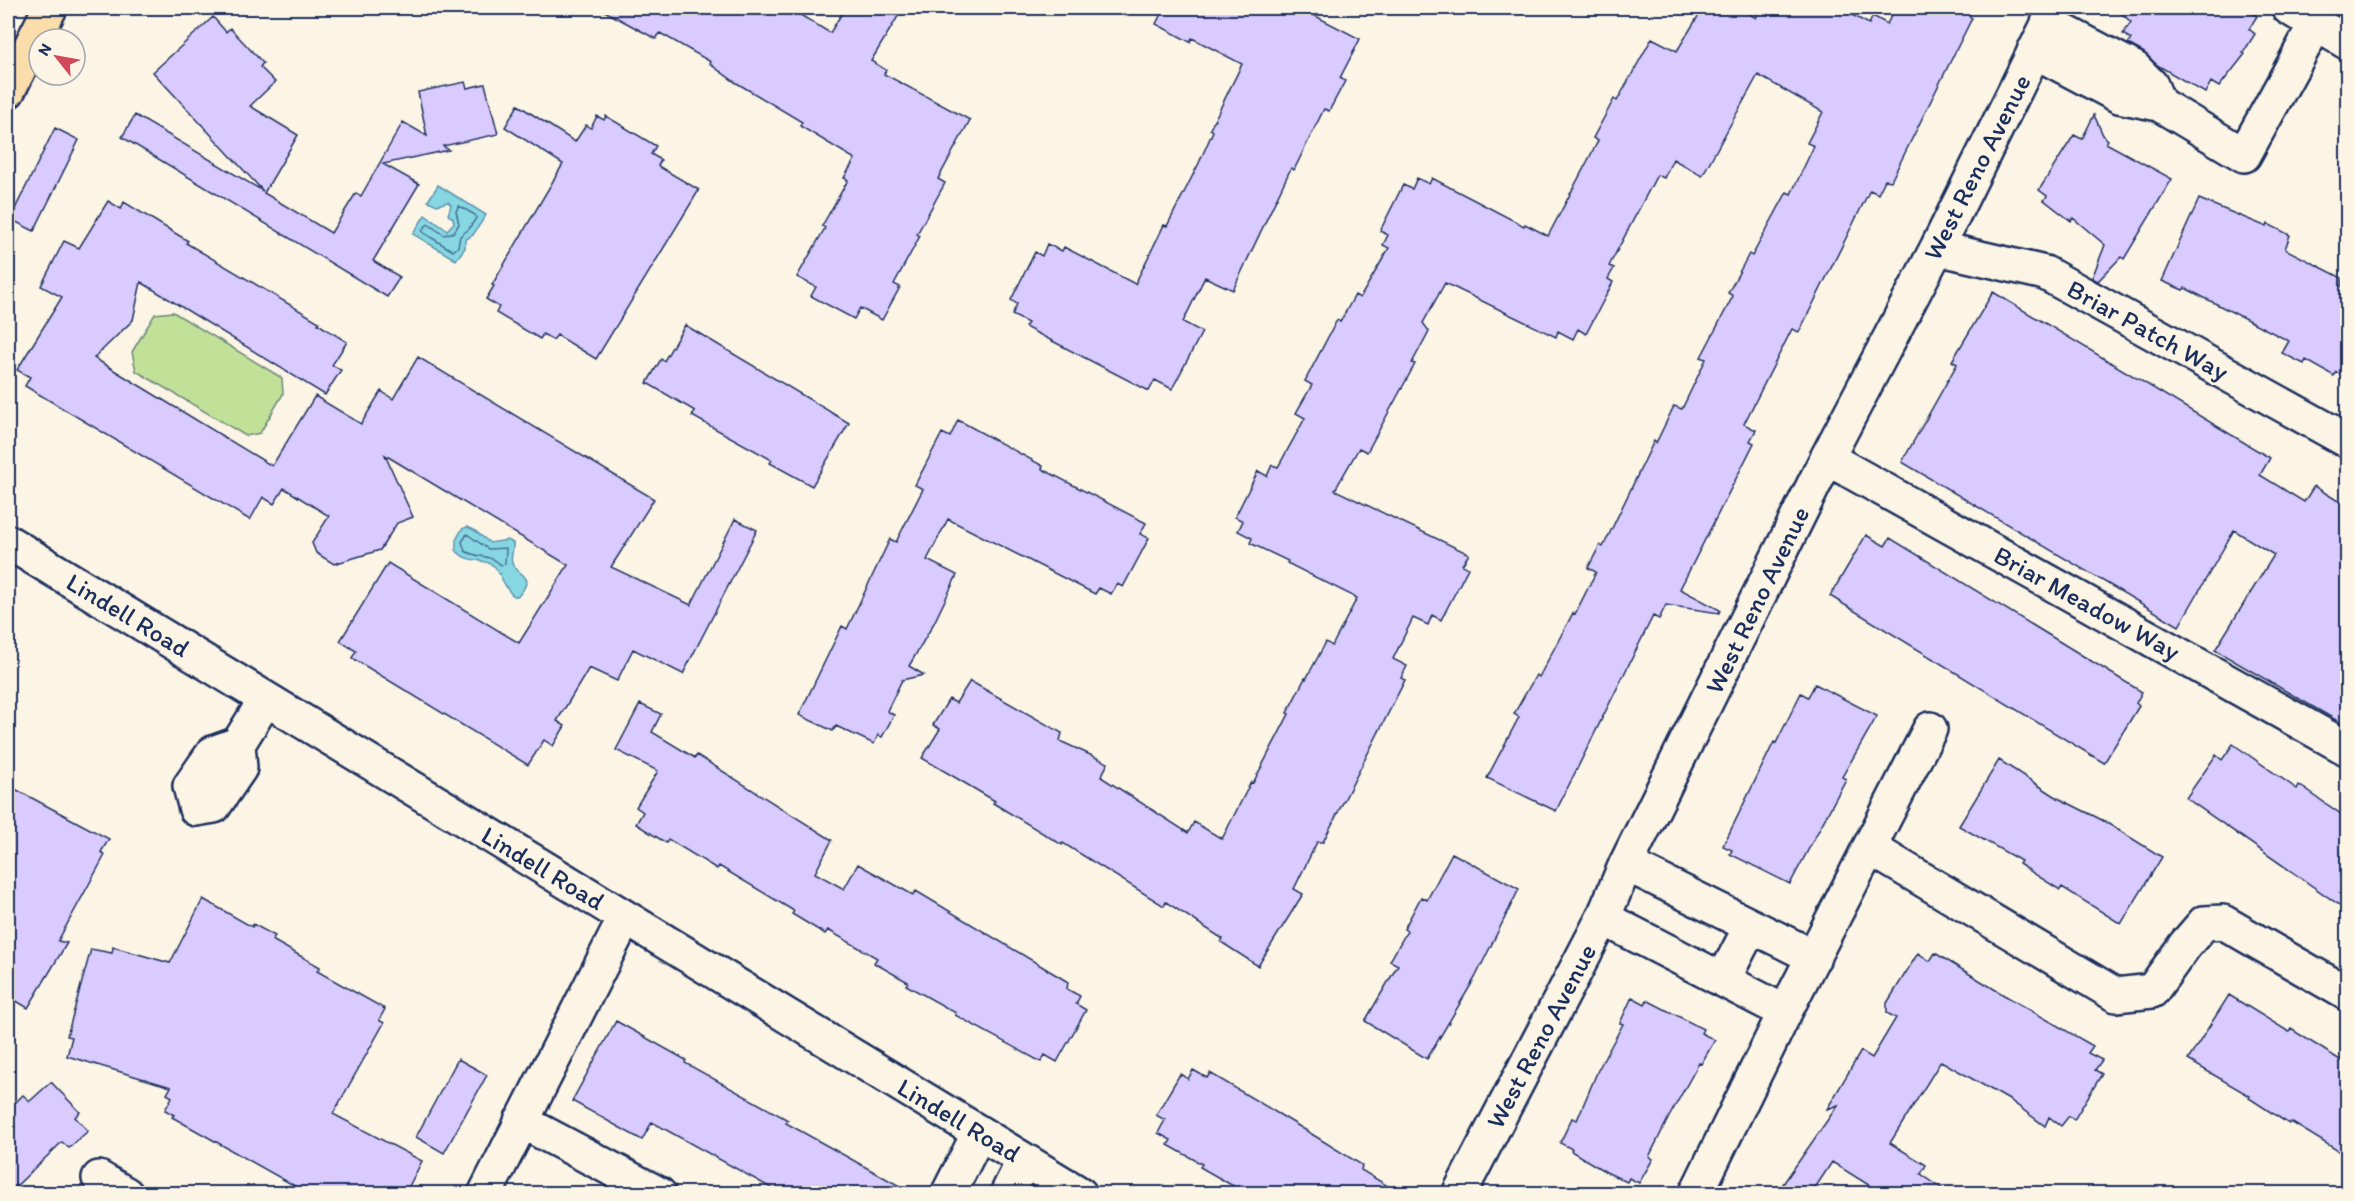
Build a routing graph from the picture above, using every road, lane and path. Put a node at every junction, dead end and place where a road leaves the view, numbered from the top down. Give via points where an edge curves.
1 (50, 8) edge
2 (2302, 16) edge
3 (2046, 27) edge
4 (2348, 43) edge
5 (8, 91) edge
6 (1937, 248) junction
7 (2348, 441) edge
8 (1827, 458) junction
9 (8, 542) edge
10 (266, 699) junction
11 (1930, 729) dead end
12 (238, 744) dead end
13 (2348, 749) edge
14 (1870, 848) junction
15 (1626, 864) junction
16 (626, 918) junction
17 (1604, 918) junction
18 (1751, 926) junction
19 (1814, 957) junction
20 (1724, 980) junction
21 (2348, 994) edge
22 (1785, 1012) junction
23 (521, 1120) junction
24 (979, 1133) junction
25 (1024, 1160) junction
26 (485, 1194) edge
27 (659, 1194) edge
28 (948, 1194) edge
29 (1007, 1194) edge
30 (1080, 1194) edge
31 (1459, 1194) edge
32 (1696, 1194) edge

1 - 5 main road
2 - 3 street via 2244,155 2160,104 2119,96
2 - 4 street
3 - 6 street, West Reno Avenue
6 - 7 street, Briar Patch Way via 2045,273
6 - 8 street, West Reno Avenue
8 - 13 street, Briar Meadow Way
8 - 15 street, West Reno Avenue
9 - 10 street, Lindell Road
10 - 12 street
10 - 16 street, Lindell Road
11 - 14 street
14 - 19 street
14 - 21 street via 2116,995 2152,991 2204,923 2223,922
15 - 17 street, West Reno Avenue
15 - 18 street
16 - 23 street
16 - 24 street, Lindell Road
17 - 20 street
17 - 31 street, West Reno Avenue
18 - 19 street
18 - 20 street
19 - 22 street
20 - 22 street
22 - 32 street
23 - 26 street
23 - 27 street
24 - 25 street, Lindell Road
24 - 28 street
25 - 29 street
25 - 30 street, Lindell Road

